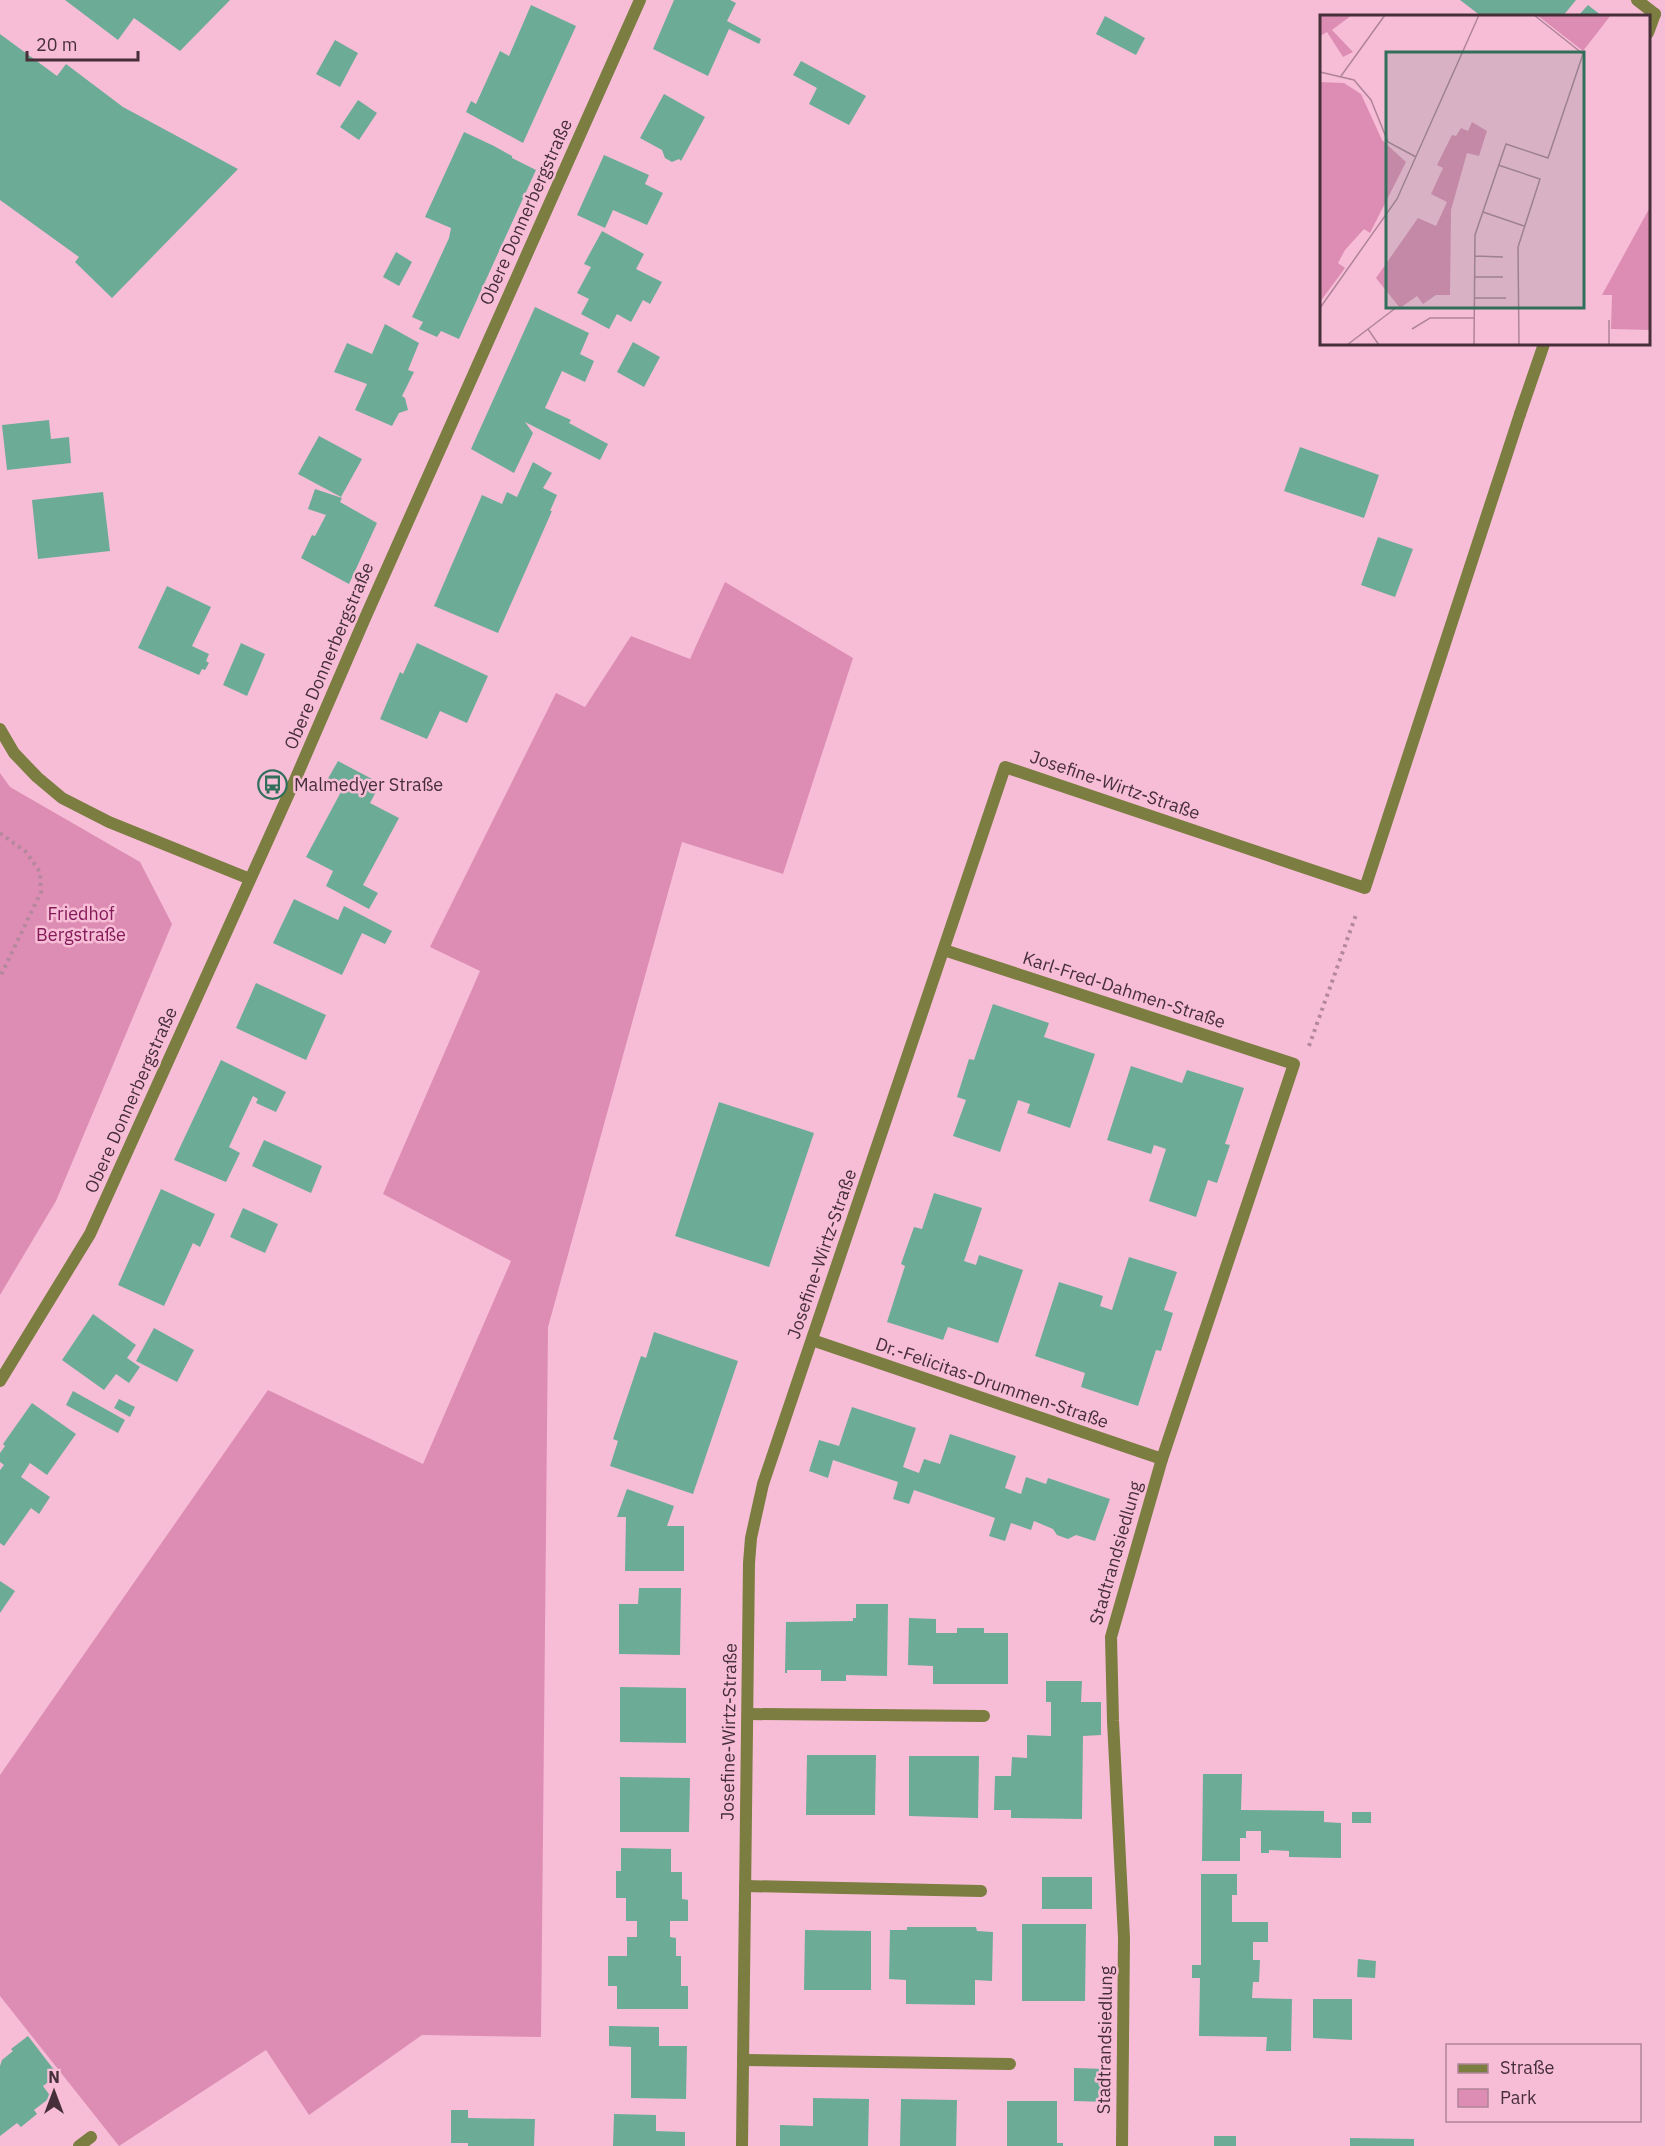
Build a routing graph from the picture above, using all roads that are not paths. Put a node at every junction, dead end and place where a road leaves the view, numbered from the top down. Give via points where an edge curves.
1 (640, 0) edge
2 (1637, 0) edge
3 (1650, 28) edge
4 (1544, 345) edge
5 (0, 729) edge
6 (250, 879) junction
7 (944, 950) junction
8 (1294, 1064) joint
9 (812, 1340) junction
10 (0, 1381) edge
11 (1161, 1459) junction
12 (748, 1714) junction
13 (984, 1716) dead end
14 (746, 1886) junction
15 (981, 1891) dead end
16 (743, 2061) junction
17 (1010, 2064) dead end
18 (91, 2137) dead end
19 (79, 2146) edge
20 (742, 2146) edge
21 (1122, 2146) edge

1 - 6 street, Obere Donnerbergstraße
2 - 3 street via 1655,14
4 - 7 street, Josefine-Wirtz-Straße via 1365,888 1005,767
5 - 6 street via 14,753 62,798 109,822
6 - 10 street, Obere Donnerbergstraße via 90,1234
7 - 8 street, Karl-Fred-Dahmen-Straße
7 - 9 street, Josefine-Wirtz-Straße
8 - 11 street, Stadtrandsiedlung
9 - 11 street, Dr.-Felicitas-Drummen-Straße
9 - 12 street, Josefine-Wirtz-Straße via 763,1484 751,1538
11 - 21 street, Stadtrandsiedlung via 1111,1637 1124,1938
12 - 13 street
12 - 14 street, Josefine-Wirtz-Straße
14 - 15 street
14 - 16 street, Josefine-Wirtz-Straße
16 - 17 street
16 - 20 street, Josefine-Wirtz-Straße
18 - 19 street

